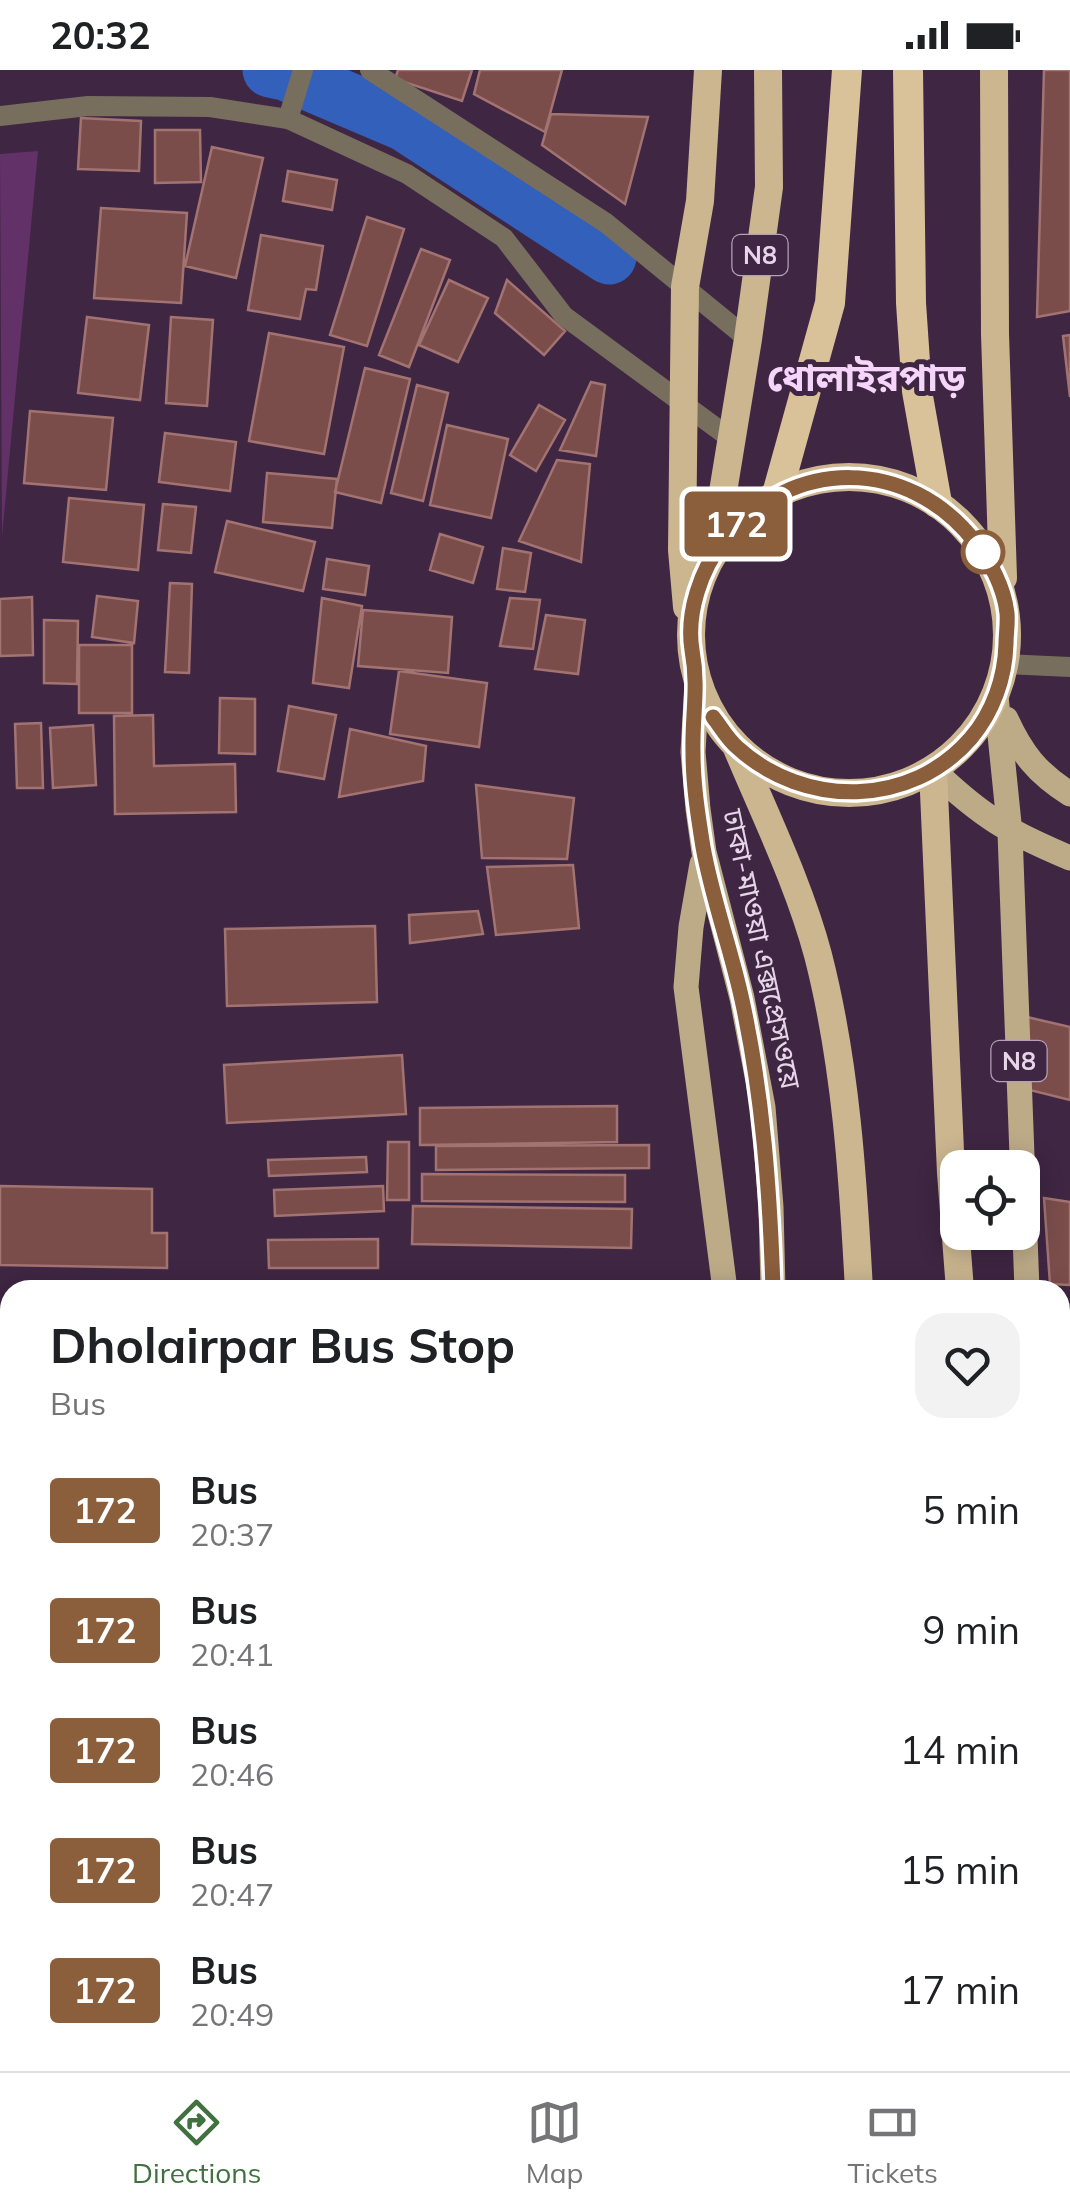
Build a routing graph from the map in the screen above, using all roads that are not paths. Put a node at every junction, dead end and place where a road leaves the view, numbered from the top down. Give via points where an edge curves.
1 (303, 70) edge
2 (370, 70) edge
3 (708, 70) edge
4 (768, 70) edge
5 (847, 70) edge
6 (908, 70) edge
7 (994, 70) edge
8 (0, 116) edge
9 (288, 119) junction
10 (685, 287) junction
11 (748, 339) junction
12 (684, 404) junction
13 (730, 438) junction
14 (777, 494) junction
15 (937, 504) junction
16 (712, 554) junction
17 (1004, 602) junction
18 (690, 638) junction
19 (1006, 664) junction
20 (1070, 666) edge
21 (698, 682) junction
22 (996, 696) junction
23 (737, 748) junction
24 (933, 770) junction
25 (1070, 794) edge
26 (1010, 833) junction
27 (704, 852) junction
28 (1070, 858) edge
29 (723, 1280) edge
30 (773, 1280) edge
31 (859, 1280) edge
32 (959, 1280) edge
33 (1027, 1280) edge

1 - 9 street
2 - 10 street via 606,222
3 - 10 highway via 700,200
4 - 11 highway, N8 via 768,186
5 - 14 highway via 830,304
6 - 15 highway via 911,303 917,391
7 - 17 highway, N8
8 - 9 street via 88,106 210,107
9 - 12 street via 407,174 504,238 564,316
10 - 11 street
10 - 12 highway
11 - 13 highway, N8
12 - 13 street
12 - 18 highway via 682,550
13 - 16 highway, N8
14 - 15 highway, ঢাকা-মাওয়া এক্সপ্রেসওয়ে / N8 via 845,477 880,480
14 - 16 highway, ঢাকা-মাওয়া এক্সপ্রেসওয়ে / N8 via 740,520
15 - 17 highway, ঢাকা-মাওয়া এক্সপ্রেসওয়ে / N8 via 990,561
16 - 18 highway, ঢাকা-মাওয়া এক্সপ্রেসওয়ে / N8 via 696,595
17 - 19 highway, ঢাকা-মাওয়া এক্সপ্রেসওয়ে / N8
18 - 21 highway, ঢাকা-মাওয়া এক্সপ্রেসওয়ে / N8
19 - 20 street
19 - 22 highway, ঢাকা-মাওয়া এক্সপ্রেসওয়ে / N8
21 - 23 highway, ঢাকা-মাওয়া এক্সপ্রেসওয়ে / N8
21 - 27 main road, ঢাকা-মাওয়া এক্সপ্রেসওয়ে / N8 via 693,752
22 - 24 highway, ঢাকা-মাওয়া এক্সপ্রেসওয়ে / N8 via 970,739
22 - 25 main road via 1017,744 1042,776
22 - 26 main road
23 - 24 highway, ঢাকা-মাওয়া এক্সপ্রেসওয়ে / N8 via 781,778 842,793 874,792
23 - 31 highway via 817,953 840,1059
24 - 26 main road
24 - 32 highway
26 - 28 main road
26 - 33 main road, N8
27 - 29 main road via 686,987
27 - 30 main road, ঢাকা-মাওয়া এক্সপ্রেসওয়ে / N8 via 762,1107

